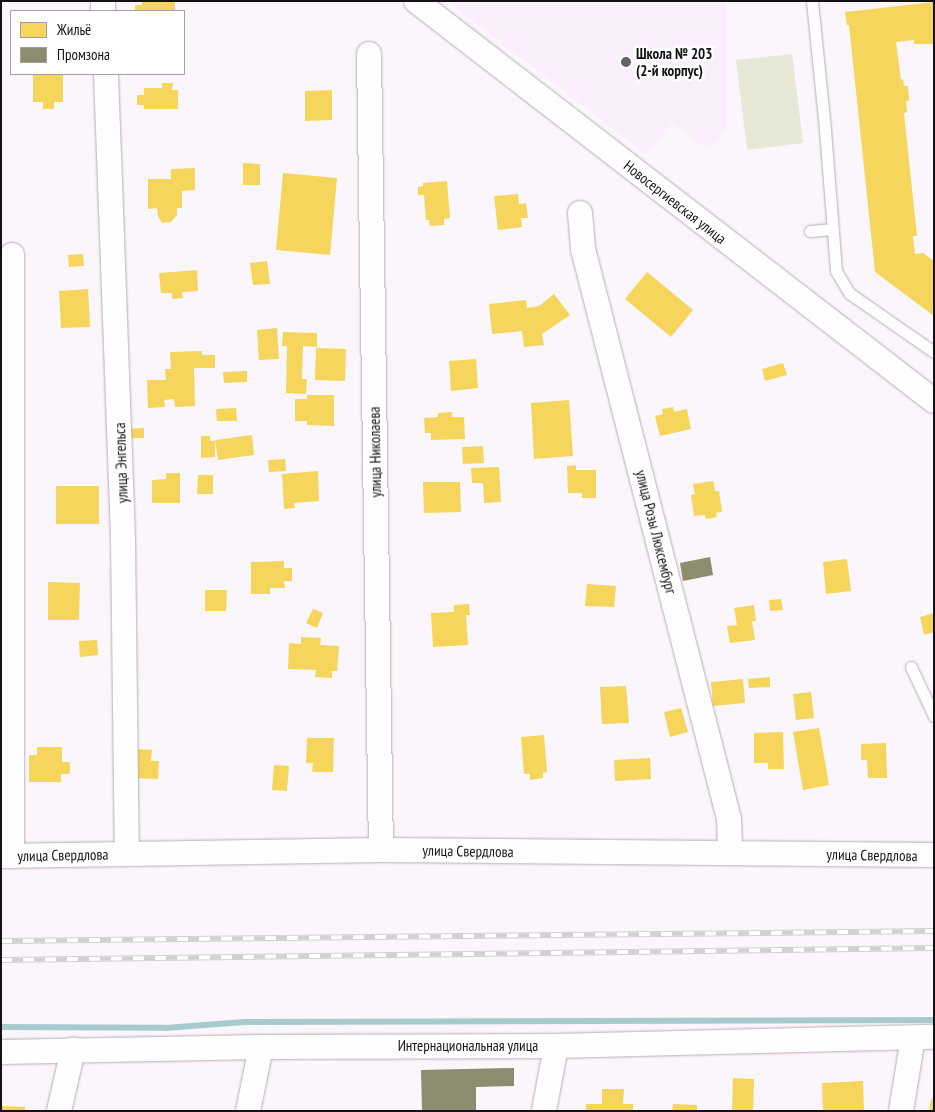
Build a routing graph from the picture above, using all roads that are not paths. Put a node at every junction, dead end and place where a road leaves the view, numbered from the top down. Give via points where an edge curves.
1 (416, 1) edge
2 (812, 1) edge
3 (369, 54) dead end
4 (106, 75) edge
5 (580, 213) dead end
6 (833, 229) junction
7 (810, 231) dead end
8 (12, 255) dead end
9 (934, 352) edge
10 (934, 402) edge
11 (911, 667) dead end
12 (934, 716) edge
13 (381, 850) junction
14 (730, 852) junction
15 (127, 853) junction
16 (934, 855) edge
17 (7, 856) edge
18 (924, 1038) edge
19 (556, 1046) junction
20 (261, 1047) junction
21 (73, 1050) junction
22 (1, 1052) edge
23 (59, 1111) edge
24 (248, 1111) edge
25 (544, 1111) edge
26 (901, 1111) edge

1 - 10 street, Новосергиевская улица
2 - 6 lane
3 - 13 street, улица Николаева
4 - 15 street, улица Энгельса via 123,540
5 - 14 street, улица Розы Люксембург via 583,249 729,819
6 - 7 lane
6 - 9 lane via 836,271 849,293
8 - 17 street
11 - 12 lane
13 - 14 street, улица Свердлова
13 - 15 street, улица Свердлова
14 - 16 street, улица Свердлова
15 - 17 street, улица Свердлова
18 - 19 street, Интернациональная улица
18 - 26 street
19 - 20 street, Интернациональная улица
19 - 25 street
20 - 21 street, Интернациональная улица
20 - 24 street
21 - 22 street, Интернациональная улица
21 - 23 street

